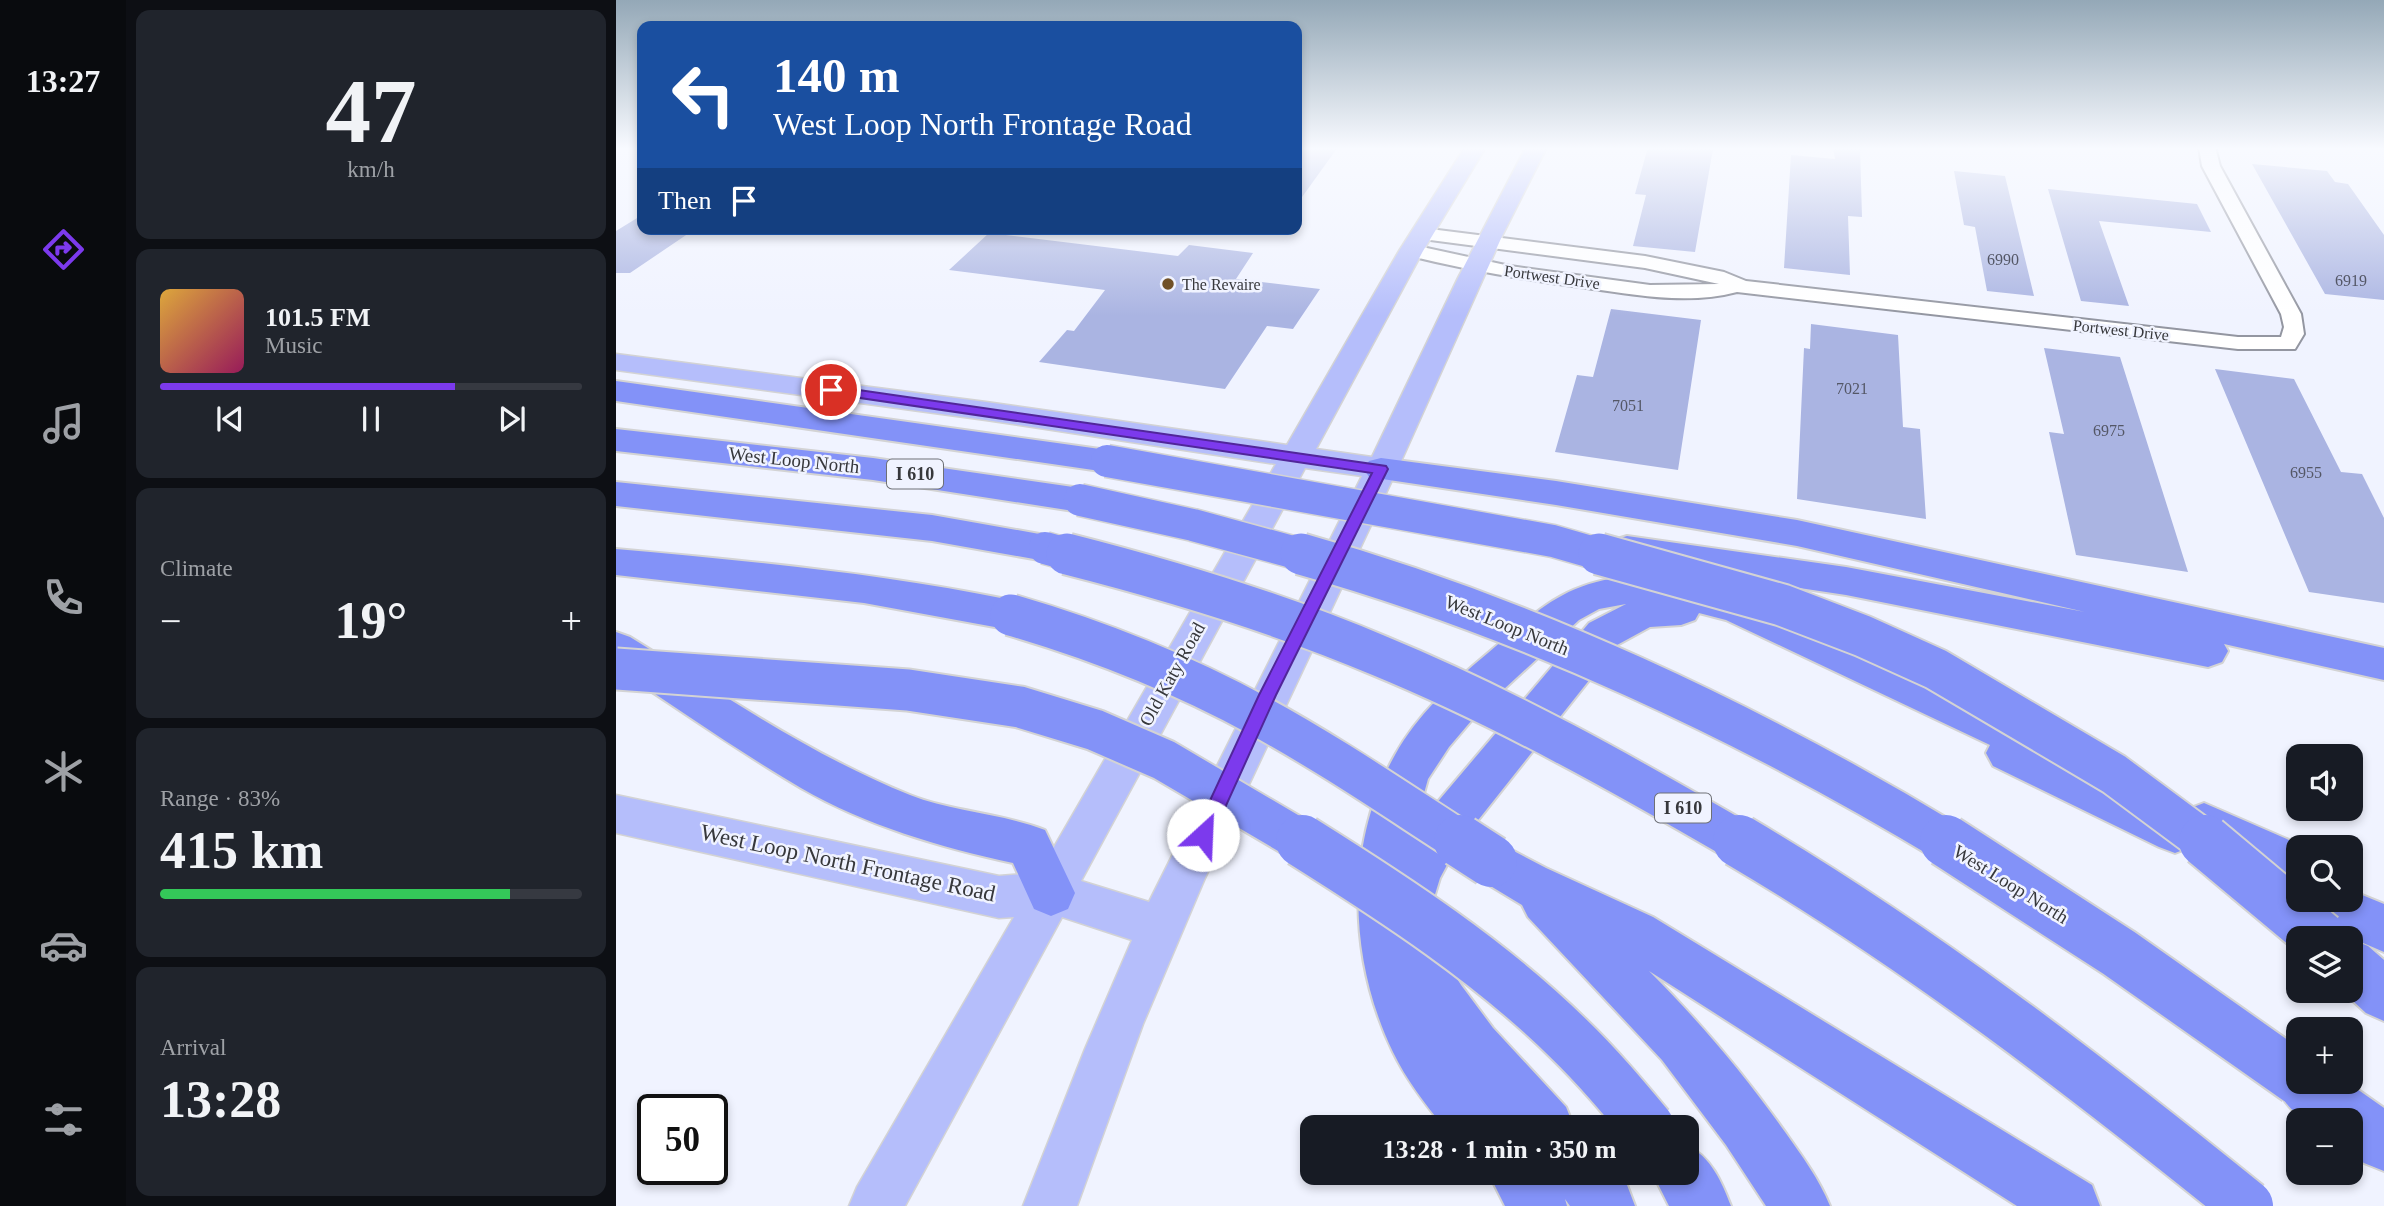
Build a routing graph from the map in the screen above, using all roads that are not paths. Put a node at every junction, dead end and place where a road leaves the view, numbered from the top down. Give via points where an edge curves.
1 (1441, 203) edge
2 (1507, 203) edge
3 (2231, 203) edge
4 (1417, 242) junction
5 (1480, 253) junction
6 (1735, 286) junction
7 (616, 362) edge
8 (616, 391) edge
9 (616, 428) edge
10 (616, 440) edge
11 (748, 455) junction
12 (1295, 457) junction
13 (1381, 469) junction
14 (618, 494) edge
15 (1553, 541) junction
16 (616, 562) edge
17 (616, 648) edge
18 (2384, 664) edge
19 (616, 669) edge
20 (2384, 672) edge
21 (616, 814) edge
22 (2286, 861) edge
23 (1510, 873) junction
24 (2286, 884) edge
25 (1051, 893) junction
26 (2363, 896) edge
27 (2384, 905) edge
28 (2346, 912) edge
29 (2307, 926) edge
30 (1161, 927) junction
31 (2384, 928) edge
32 (2363, 976) edge
33 (2384, 995) edge
34 (2286, 1070) edge
35 (2319, 1094) edge
36 (1471, 1115) edge
37 (1535, 1115) edge
38 (1639, 1115) edge
39 (2384, 1143) edge
40 (1525, 1185) edge
41 (1590, 1185) edge
42 (1689, 1185) edge
43 (876, 1206) edge
44 (1050, 1206) edge
45 (1538, 1206) edge
46 (1606, 1206) edge
47 (1702, 1206) edge
48 (1801, 1206) edge
49 (2071, 1206) edge
50 (2247, 1206) edge

1 - 4 main road, Old Katy Road
2 - 5 main road
3 - 6 street, Portwest Drive via 2291,314 2294,337 2287,344 2238,343
4 - 5 street, Portwest Drive
4 - 12 main road, Old Katy Road
5 - 6 street, Portwest Drive via 1645,262 1717,276
5 - 6 street, Portwest Drive via 1510,272 1650,291 1713,292
5 - 13 main road
7 - 12 main road
8 - 15 highway, bridge via 1107,461
9 - 11 highway
10 - 11 highway, West Loop North / I 610
11 - 34 highway, West Loop North / I 610, bridge via 1080,500 1227,532 1384,578 1518,628 1660,691 1935,835 2040,901
12 - 13 main road
12 - 25 main road, Old Katy Road
13 - 18 highway via 1797,533
13 - 30 main road via 1268,695
14 - 50 highway, I 610, bridge via 919,526 1045,548 1196,590 1424,675 1615,768 1795,875 2051,1051
15 - 20 highway, bridge via 1714,559 2210,652
15 - 29 highway, bridge via 1782,605 1936,669 2114,774 2185,825
16 - 23 highway, bridge via 870,588 1011,615 1092,640 1252,712
17 - 25 highway via 818,775 943,827 1028,845
19 - 38 highway, bridge via 967,697 1087,726 1144,749 1191,773 1403,904 1466,948 1544,1012
21 - 25 main road, West Loop North Frontage Road via 999,897
22 - 36 highway via 1740,610 1670,591 1641,589 1594,598 1566,610 1481,682 1435,732 1404,782 1387,847 1384,894 1394,988 1412,1033
23 - 48 highway via 1681,1041
23 - 49 highway via 1635,934
24 - 37 highway via 1730,622 1670,609 1622,620 1603,634 1440,833 1419,867 1408,909 1415,952 1440,997 1474,1047
25 - 30 main road, West Loop North Frontage Road
25 - 43 main road, Old Katy Road
26 - 27 highway
28 - 31 highway
30 - 44 main road
32 - 33 highway
35 - 39 highway, West Loop North / I 610
40 - 45 highway
41 - 46 highway
42 - 47 highway

